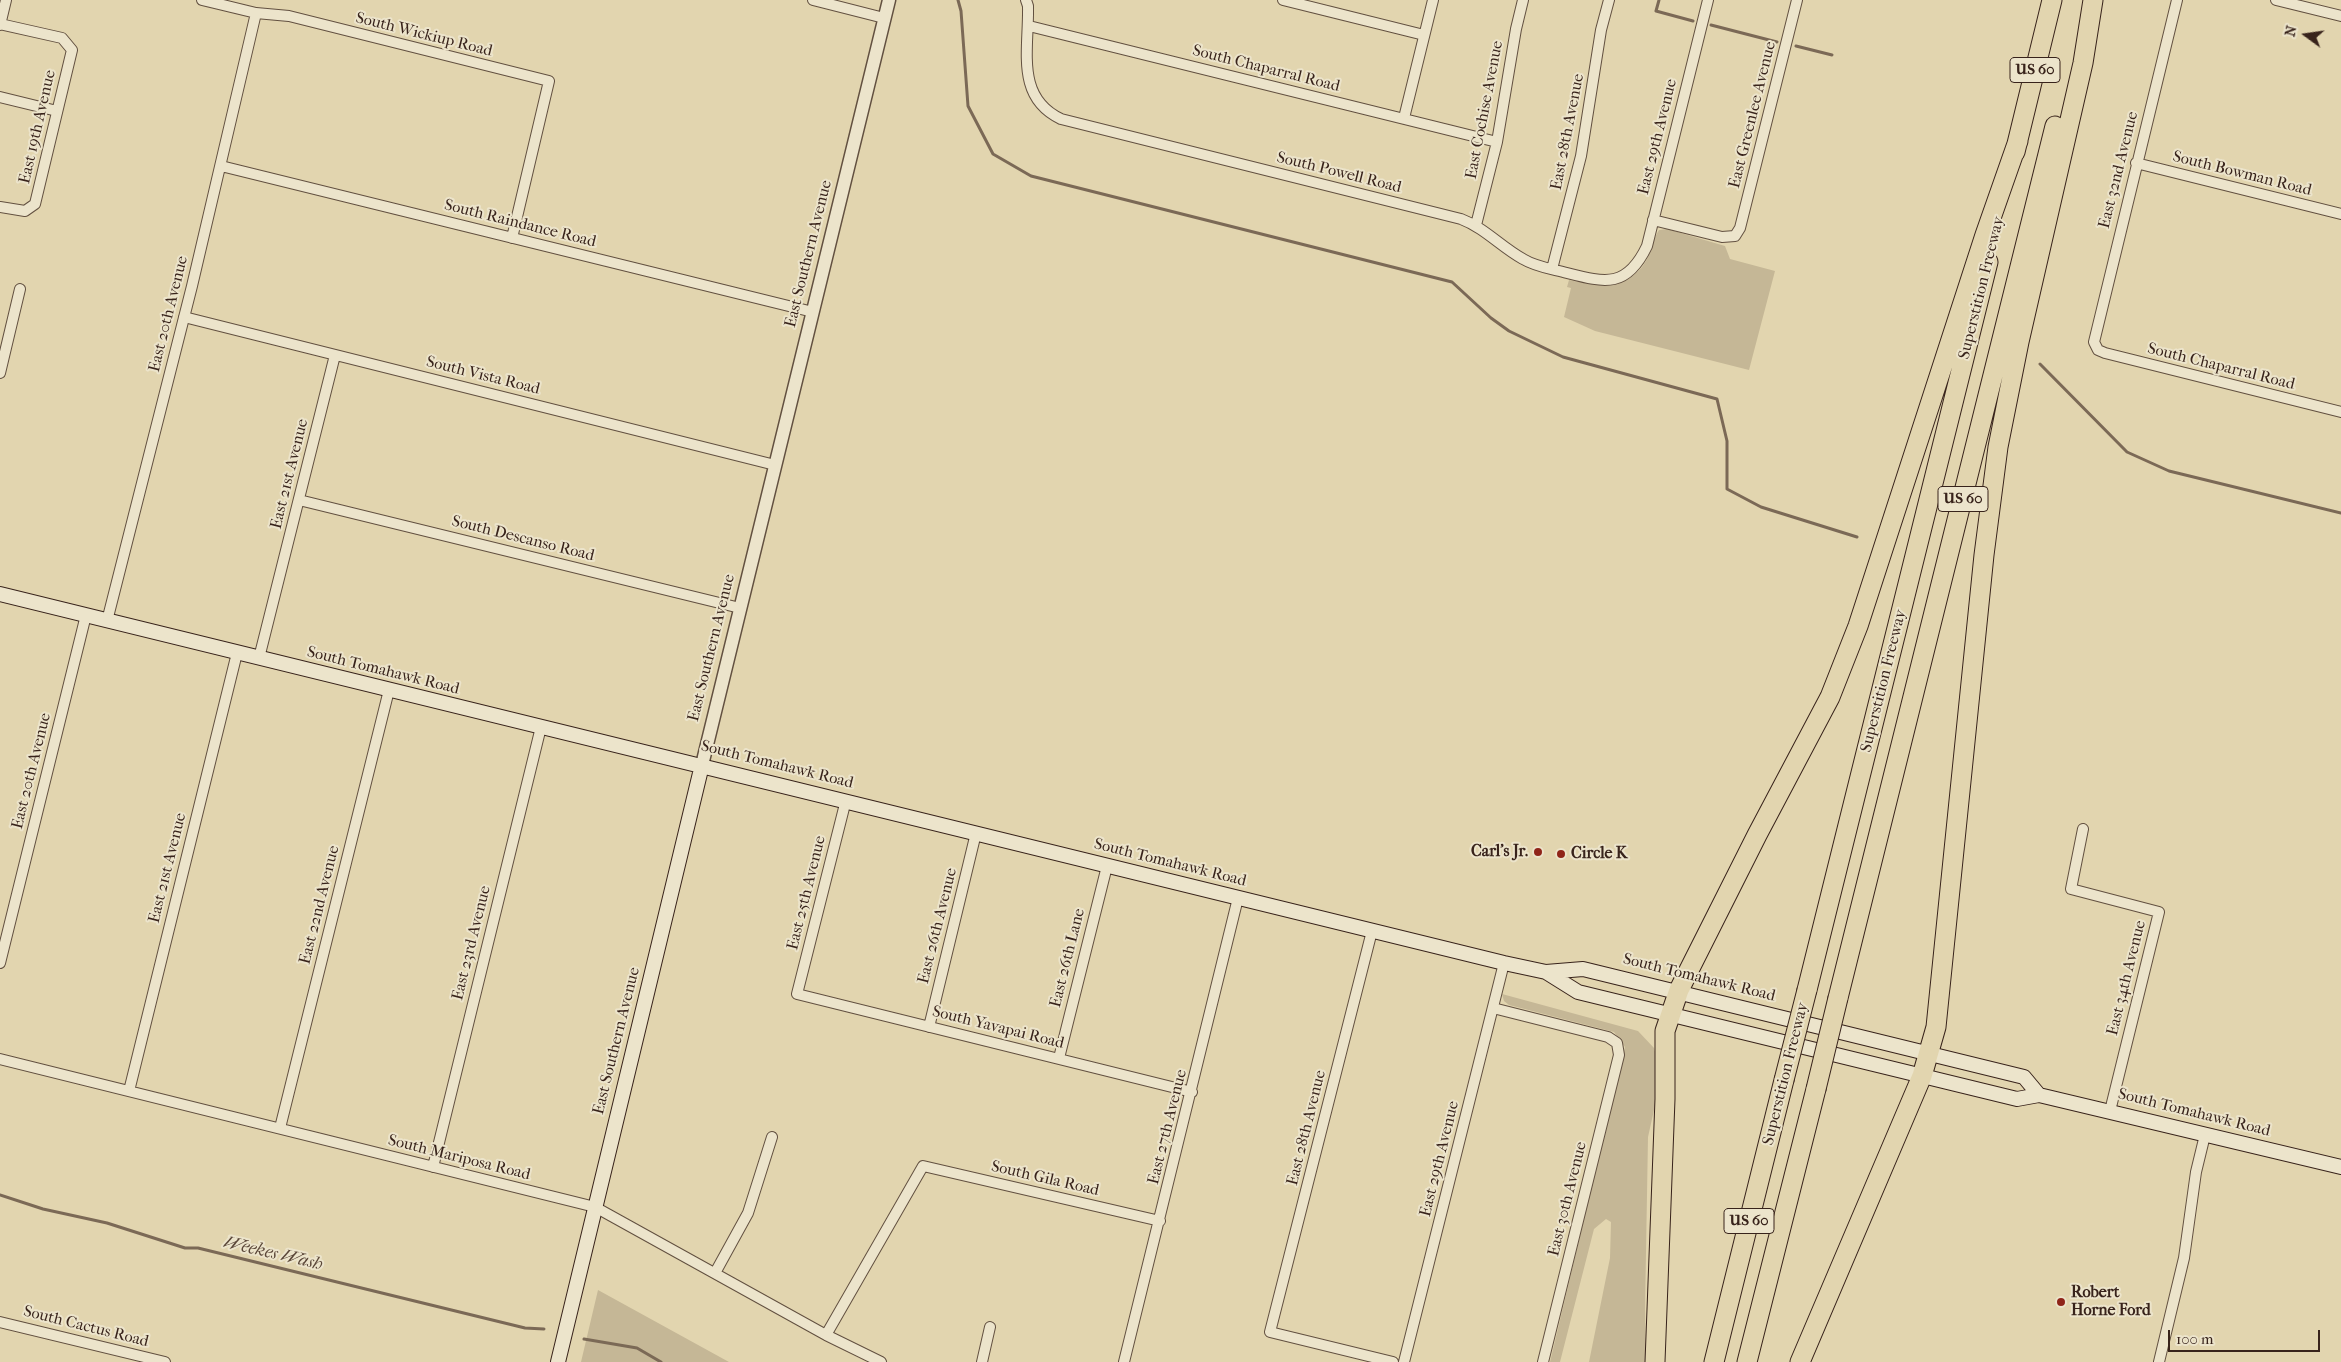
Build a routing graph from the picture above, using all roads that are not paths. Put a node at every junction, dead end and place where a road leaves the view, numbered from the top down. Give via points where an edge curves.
1 (6, 0) edge
2 (202, 0) edge
3 (813, 0) edge
4 (889, 0) edge
5 (1026, 0) edge
6 (1284, 0) edge
7 (1433, 0) edge
8 (1523, 0) edge
9 (1609, 0) edge
10 (1708, 0) edge
11 (1798, 0) edge
12 (2052, 0) edge
13 (2086, 0) edge
14 (2093, 0) edge
15 (2177, 0) edge
16 (2276, 0) edge
17 (256, 13) junction
18 (2341, 16) edge
19 (884, 18) junction
20 (0, 24) edge
21 (1028, 26) junction
22 (1424, 35) junction
23 (0, 97) edge
24 (57, 112) junction
25 (1404, 118) junction
26 (2018, 141) junction
27 (1497, 142) junction
28 (2136, 163) junction
29 (221, 166) junction
30 (0, 206) edge
31 (2341, 214) edge
32 (1653, 220) junction
33 (1476, 225) junction
34 (512, 238) junction
35 (1552, 269) junction
36 (1625, 275) joint
37 (20, 289) dead end
38 (812, 312) junction
39 (184, 317) junction
40 (2095, 346) joint
41 (335, 355) junction
42 (0, 373) edge
43 (2341, 412) edge
44 (775, 464) junction
45 (299, 500) junction
46 (0, 594) edge
47 (740, 608) junction
48 (86, 615) junction
49 (107, 621) junction
50 (237, 653) junction
51 (259, 658) junction
52 (389, 690) junction
53 (540, 727) junction
54 (702, 765) junction
55 (846, 800) junction
56 (2083, 829) dead end
57 (976, 833) junction
58 (1107, 866) junction
59 (1238, 898) junction
60 (1372, 931) junction
61 (0, 963) edge
62 (1504, 963) junction
63 (1546, 972) junction
64 (1679, 990) junction
65 (797, 994) joint
66 (1493, 1008) junction
67 (1671, 1014) junction
68 (929, 1027) junction
69 (1930, 1053) junction
70 (1059, 1058) junction
71 (0, 1059) edge
72 (1922, 1076) junction
73 (129, 1091) junction
74 (1192, 1092) junction
75 (2038, 1095) junction
76 (2110, 1111) junction
77 (280, 1128) junction
78 (2205, 1135) junction
79 (772, 1137) dead end
80 (433, 1167) junction
81 (2341, 1167) edge
82 (595, 1207) junction
83 (1160, 1221) junction
84 (715, 1273) junction
85 (0, 1322) edge
86 (990, 1327) dead end
87 (826, 1335) junction
88 (159, 1361) edge
89 (558, 1362) edge
90 (881, 1362) edge
91 (982, 1362) edge
92 (1124, 1362) edge
93 (1393, 1362) edge
94 (1404, 1362) edge
95 (1543, 1362) edge
96 (1655, 1362) edge
97 (1714, 1362) edge
98 (1747, 1362) edge
99 (1800, 1362) edge
100 (2159, 1362) edge

1 - 20 street
2 - 17 street, South Wickiup Road
3 - 19 street
4 - 19 street, East Southern Avenue
5 - 21 street
6 - 22 street
7 - 22 street
8 - 27 street, East Cochise Avenue
9 - 35 street, East 28th Avenue via 1601,30 1581,156
10 - 32 street, East 29th Avenue
11 - 32 street, East Greenlee Avenue via 1740,228 1735,236 1722,237
12 - 26 highway, Superstition Freeway / US 60
13 - 98 highway, Superstition Freeway / US 60, bridge
14 - 69 highway via 2083,63 1998,447 1936,1028
15 - 28 street, East 32nd Avenue
16 - 18 street
17 - 29 street, East 20th Avenue
17 - 34 street, South Wickiup Road via 289,16 549,81
19 - 38 street, East Southern Avenue
20 - 24 street, East 19th Avenue via 62,38 72,50
21 - 25 street, South Chaparral Road
21 - 33 street, South Powell Road via 1028,81 1038,104 1061,119
22 - 25 street
23 - 24 street
24 - 30 street, East 19th Avenue via 35,204 16,211
25 - 27 street, South Chaparral Road
26 - 64 highway via 1858,626 1830,697 1756,835
26 - 97 highway, Superstition Freeway / US 60, bridge
27 - 33 street, East Cochise Avenue
28 - 31 street, South Bowman Road
28 - 40 street, East 32nd Avenue via 2094,335
29 - 34 street, South Raindance Road
29 - 39 street, East 20th Avenue
32 - 36 street, East 29th Avenue via 1639,263
33 - 35 street, South Powell Road via 1521,258
34 - 38 street, South Raindance Road
35 - 36 street, South Powell Road via 1594,280 1610,280
37 - 42 street
38 - 44 street, East Southern Avenue
39 - 41 street, South Vista Road
39 - 49 street, East 20th Avenue
40 - 43 street, South Chaparral Road via 2105,353
41 - 44 street, South Vista Road
41 - 45 street, East 21st Avenue
44 - 47 street, East Southern Avenue
45 - 47 street, South Descanso Road
45 - 51 street, East 21st Avenue
46 - 48 main road, South Tomahawk Road
47 - 54 street, East Southern Avenue
48 - 49 main road, South Tomahawk Road
48 - 61 street, East 20th Avenue
49 - 50 main road, South Tomahawk Road
50 - 51 main road, South Tomahawk Road
50 - 73 street, East 21st Avenue
51 - 52 main road, South Tomahawk Road
52 - 53 main road, South Tomahawk Road
52 - 77 street, East 22nd Avenue
53 - 54 main road, South Tomahawk Road
53 - 80 street, East 23rd Avenue
54 - 55 main road, South Tomahawk Road
54 - 82 main road, East Southern Avenue
55 - 57 main road, South Tomahawk Road
55 - 65 street, East 25th Avenue
56 - 76 street, East 34th Avenue via 2071,889 2159,912
57 - 58 main road, South Tomahawk Road
57 - 68 street, East 26th Avenue
58 - 59 main road, South Tomahawk Road
58 - 70 street, East 26th Lane
59 - 60 main road, South Tomahawk Road
59 - 74 street, East 27th Avenue
60 - 62 main road, South Tomahawk Road
60 - 93 street, East 28th Avenue via 1270,1332
62 - 63 main road, South Tomahawk Road
62 - 66 street, East 29th Avenue
63 - 64 main road, South Tomahawk Road via 1583,969
63 - 67 main road, South Tomahawk Road via 1578,992
64 - 67 highway
64 - 69 main road, South Tomahawk Road
65 - 68 street, South Yavapai Road
66 - 94 street, East 29th Avenue
66 - 95 street, East 30th Avenue via 1608,1037 1617,1043 1619,1055
67 - 72 main road, South Tomahawk Road
67 - 96 highway via 1665,1031
68 - 70 street, South Yavapai Road
69 - 72 highway
69 - 75 main road, South Tomahawk Road via 2024,1076
70 - 74 street, South Yavapai Road
71 - 73 street, South Mariposa Road
72 - 75 main road, South Tomahawk Road via 2017,1099
72 - 99 highway
73 - 77 street, South Mariposa Road
74 - 83 street, East 27th Avenue
75 - 76 main road, South Tomahawk Road
76 - 78 main road, South Tomahawk Road
77 - 80 street, South Mariposa Road
78 - 81 main road, South Tomahawk Road
78 - 100 street via 2196,1172 2184,1258
79 - 84 street via 748,1213
80 - 82 street, South Mariposa Road
82 - 84 street, South Mariposa Road
82 - 89 main road, East Southern Avenue
83 - 87 street, South Gila Road via 923,1166
83 - 92 street, East 27th Avenue
84 - 87 street, South Mariposa Road
85 - 88 street, South Cactus Road
86 - 91 street
87 - 90 street, South Mariposa Road

